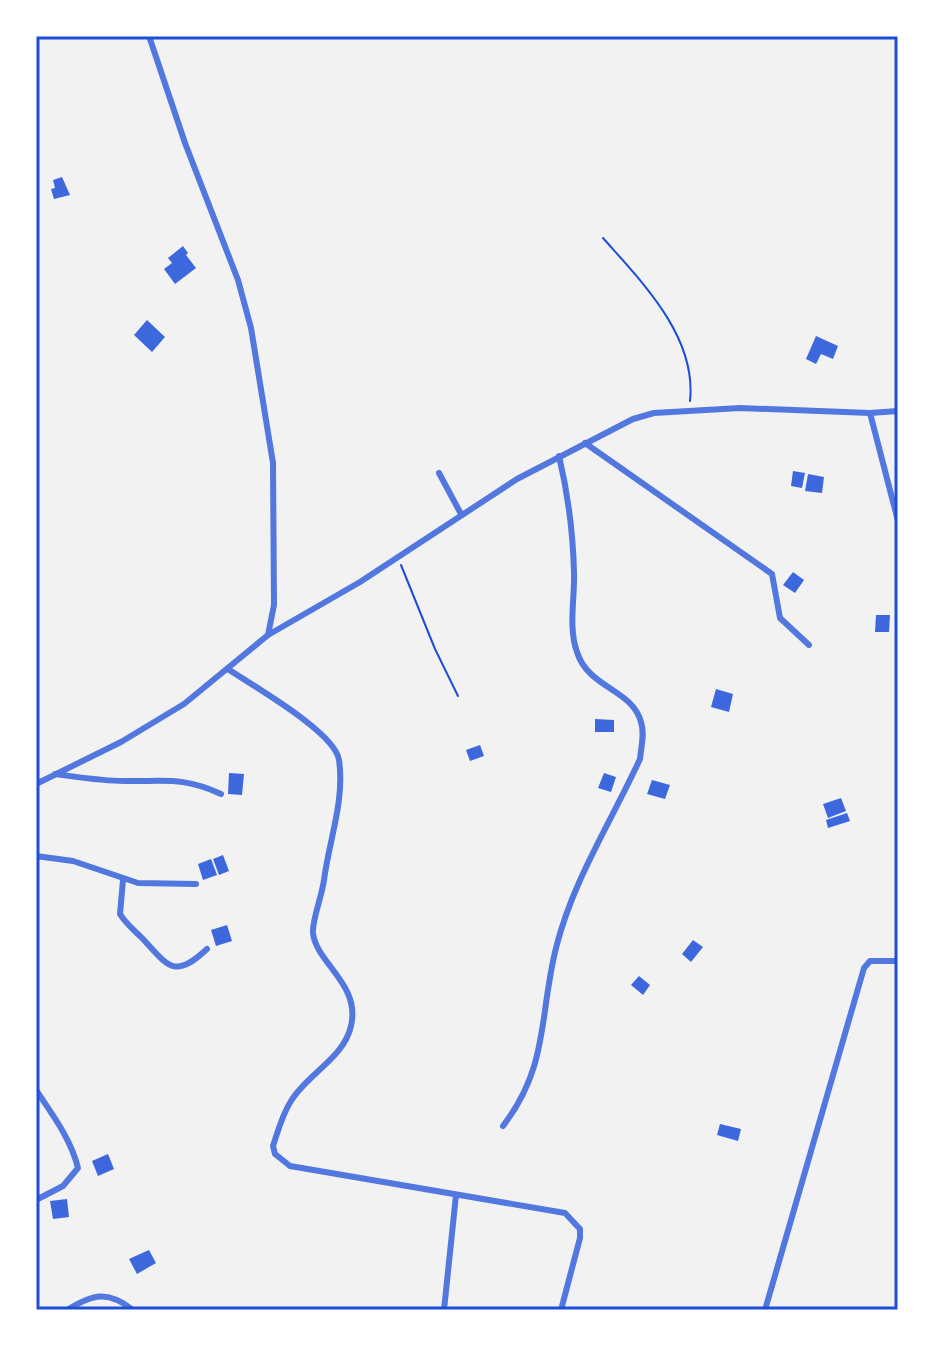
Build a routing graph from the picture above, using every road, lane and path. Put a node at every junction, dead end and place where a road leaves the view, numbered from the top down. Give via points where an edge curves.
1 (149, 36) edge
2 (603, 238) dead end
3 (689, 410) junction
4 (898, 411) edge
5 (870, 413) junction
6 (585, 443) junction
7 (559, 456) junction
8 (439, 473) dead end
9 (461, 514) junction
10 (898, 521) edge
11 (397, 557) junction
12 (268, 635) junction
13 (809, 645) dead end
14 (228, 669) junction
15 (458, 696) dead end
16 (54, 774) junction
17 (36, 784) edge
18 (221, 794) dead end
19 (36, 856) edge
20 (123, 880) junction
21 (196, 884) dead end
22 (207, 949) dead end
23 (898, 961) edge
24 (36, 1090) edge
25 (503, 1126) dead end
26 (456, 1195) junction
27 (36, 1200) edge
28 (67, 1310) edge
29 (133, 1310) edge
30 (444, 1310) edge
31 (561, 1310) edge
32 (765, 1310) edge

1 - 12 street via 251,328 273,463 274,605
2 - 3 path via 680,340 690,364
3 - 5 street
3 - 6 street via 633,419
4 - 5 street
5 - 10 street
6 - 7 street
6 - 13 street via 772,574 780,618
7 - 9 street
7 - 25 street via 573,547 576,650 590,675 636,709 642,738 640,759 573,897 556,948 537,1058 521,1103
8 - 9 street
9 - 11 street
11 - 12 street
11 - 15 path
12 - 14 street
14 - 16 street via 184,704
14 - 26 street via 322,732 339,756 340,786 312,929 319,950 348,992 351,1027 344,1043 291,1099 273,1146 275,1154 290,1166
16 - 17 street
16 - 18 street via 181,780
19 - 20 street via 73,861
20 - 21 street
20 - 22 street via 120,914 158,958 183,967
23 - 32 street via 870,961 864,968
24 - 27 street via 78,1168 63,1186
26 - 30 street
26 - 31 street via 565,1213 575,1221 580,1238
28 - 29 street via 99,1295 118,1298

